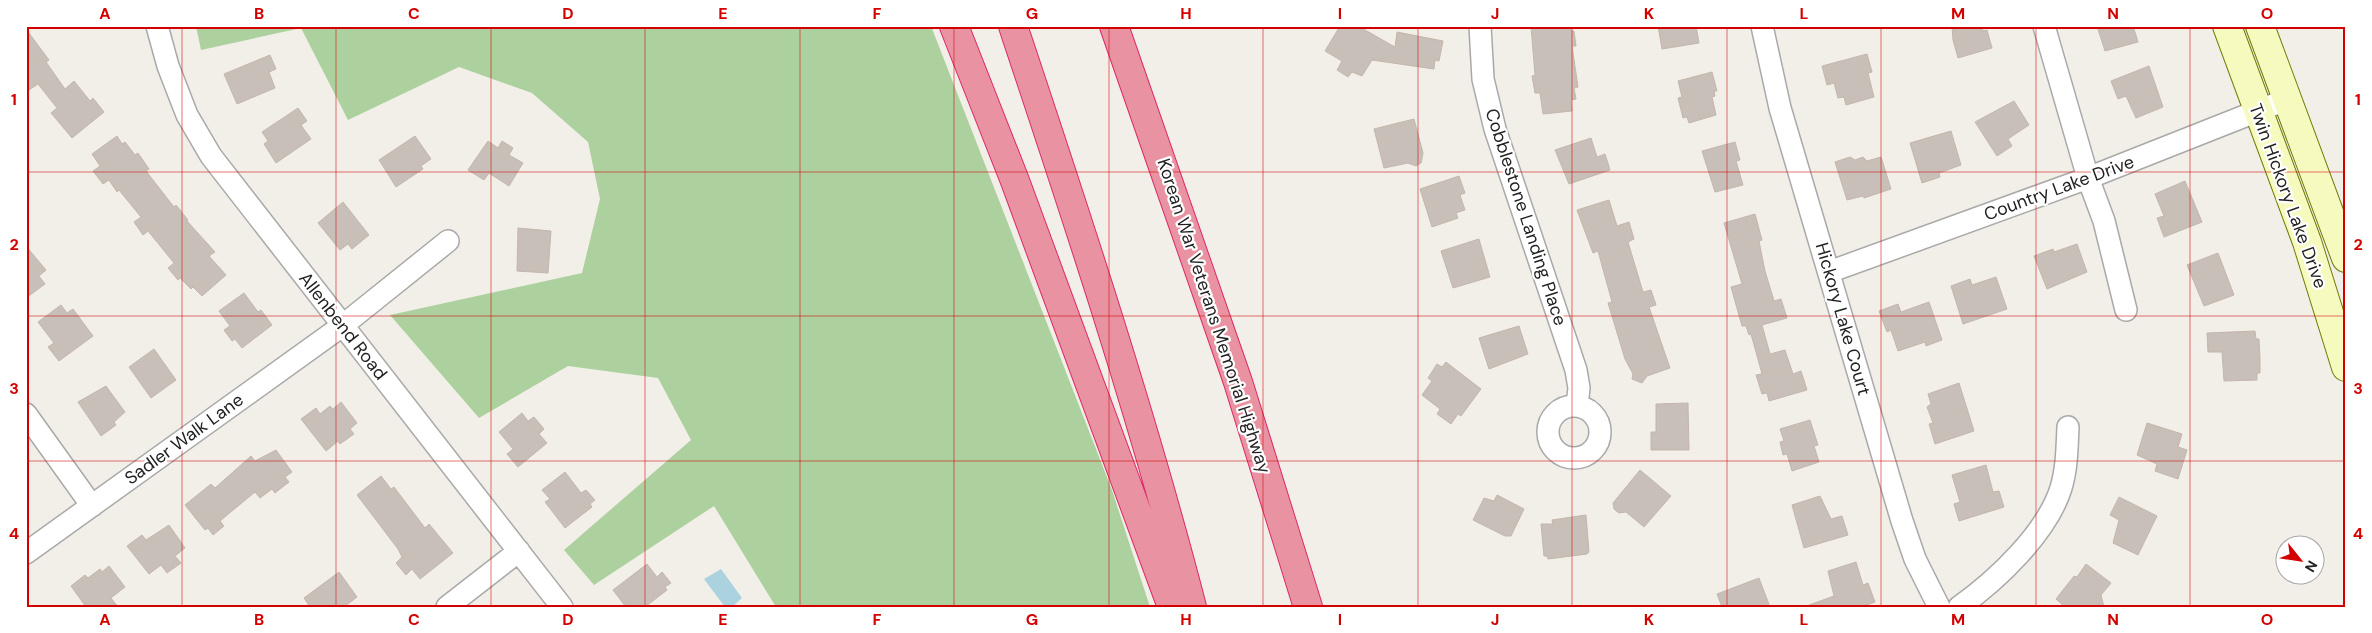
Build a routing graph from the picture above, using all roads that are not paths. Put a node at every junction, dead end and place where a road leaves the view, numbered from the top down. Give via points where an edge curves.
1 (157, 26) edge
2 (954, 26) edge
3 (1013, 26) edge
4 (1114, 26) edge
5 (1480, 26) edge
6 (1762, 26) edge
7 (2044, 26) edge
8 (2226, 26) edge
9 (2260, 26) edge
10 (2288, 99) junction
11 (2257, 112) junction
12 (2088, 178) junction
13 (448, 241) dead end
14 (2346, 258) edge
15 (1829, 272) junction
16 (2126, 310) dead end
17 (342, 326) junction
18 (2346, 367) edge
19 (1577, 406) dead end
20 (26, 414) edge
21 (2068, 428) dead end
22 (92, 506) junction
23 (519, 551) junction
24 (26, 552) edge
25 (447, 607) edge
26 (562, 607) edge
27 (1172, 607) edge
28 (1192, 607) edge
29 (1308, 607) edge
30 (1939, 607) edge
31 (1959, 607) edge

1 - 17 street, Allenbend Road via 186,115 211,156
2 - 27 highway via 1022,200
3 - 28 highway via 1099,287
4 - 29 highway, Korean War Veterans Memorial Highway via 1238,382
5 - 19 street, Cobblestone Landing Place via 1483,79 1495,129 1576,370
6 - 15 street, Hickory Lake Court via 1780,108
7 - 12 street
8 - 11 street, Twin Hickory Lake Drive
9 - 10 street, Twin Hickory Lake Drive
10 - 11 street, Country Lake Drive
10 - 14 street, Twin Hickory Lake Drive
11 - 12 street, Country Lake Drive
11 - 18 street, Twin Hickory Lake Drive via 2307,242
12 - 15 street, Country Lake Drive
12 - 16 street via 2104,221
13 - 17 street, Sadler Walk Lane
15 - 30 street, Hickory Lake Court via 1902,521 1915,559
17 - 22 street, Sadler Walk Lane
17 - 23 street, Allenbend Road
20 - 22 street
21 - 31 street via 2066,468 2060,491 2048,515 2002,572
22 - 24 street, Sadler Walk Lane
23 - 25 street
23 - 26 street, Allenbend Road

